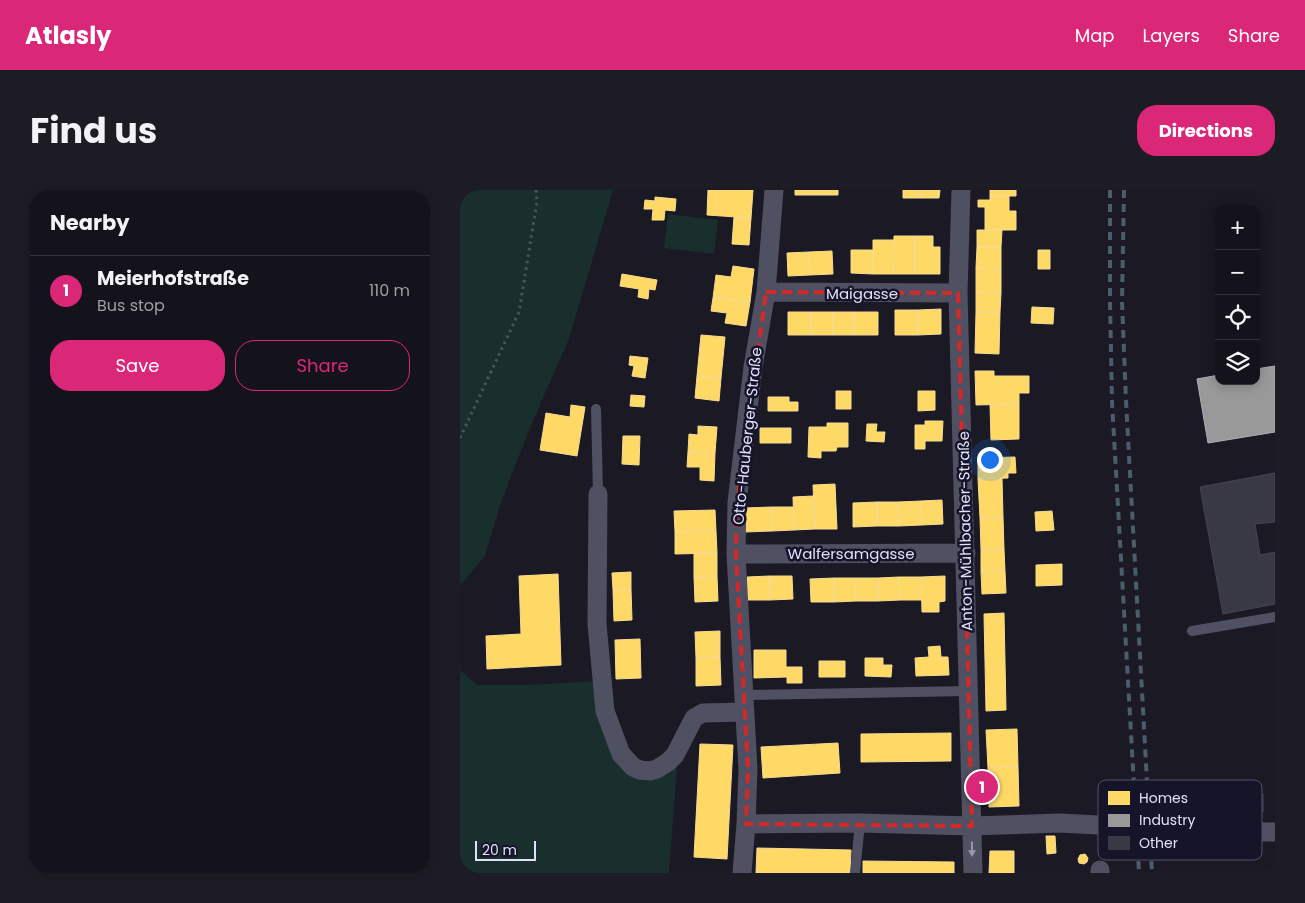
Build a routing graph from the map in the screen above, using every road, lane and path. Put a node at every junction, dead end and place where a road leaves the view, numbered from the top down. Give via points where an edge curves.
1 (536, 190) edge
2 (774, 190) edge
3 (961, 190) edge
4 (766, 292) junction
5 (958, 294) junction
6 (596, 409) dead end
7 (460, 438) edge
8 (598, 494) joint
9 (966, 553) junction
10 (736, 554) junction
11 (1275, 617) edge
12 (1192, 631) dead end
13 (969, 691) junction
14 (745, 704) junction
15 (860, 823) junction
16 (746, 824) junction
17 (1098, 825) edge
18 (972, 826) junction
19 (1262, 832) edge
20 (1275, 832) edge
21 (742, 873) edge
22 (855, 873) edge
23 (973, 873) edge

1 - 7 path via 538,202 519,312
2 - 4 street, Otto-Hauberger-Straße
3 - 5 street, Anton-Mühlbacher-Straße
4 - 5 street, Maigasse
4 - 10 street, Otto-Hauberger-Straße via 753,367 737,502
5 - 9 street, Anton-Mühlbacher-Straße
6 - 8 lane
8 - 14 street via 597,624 605,711 621,754 640,770 657,769 675,755 694,718
9 - 10 street, Walfersamgasse
9 - 13 street, Anton-Mühlbacher-Straße
10 - 14 street, Otto-Hauberger-Straße
11 - 12 lane
13 - 14 lane
13 - 18 street, Anton-Mühlbacher-Straße
14 - 16 street, Otto-Hauberger-Straße
15 - 16 street
15 - 18 street
15 - 22 lane
16 - 21 street, Otto-Hauberger-Straße
17 - 18 street
18 -> 23 street, Anton-Mühlbacher-Straße
19 - 20 street

